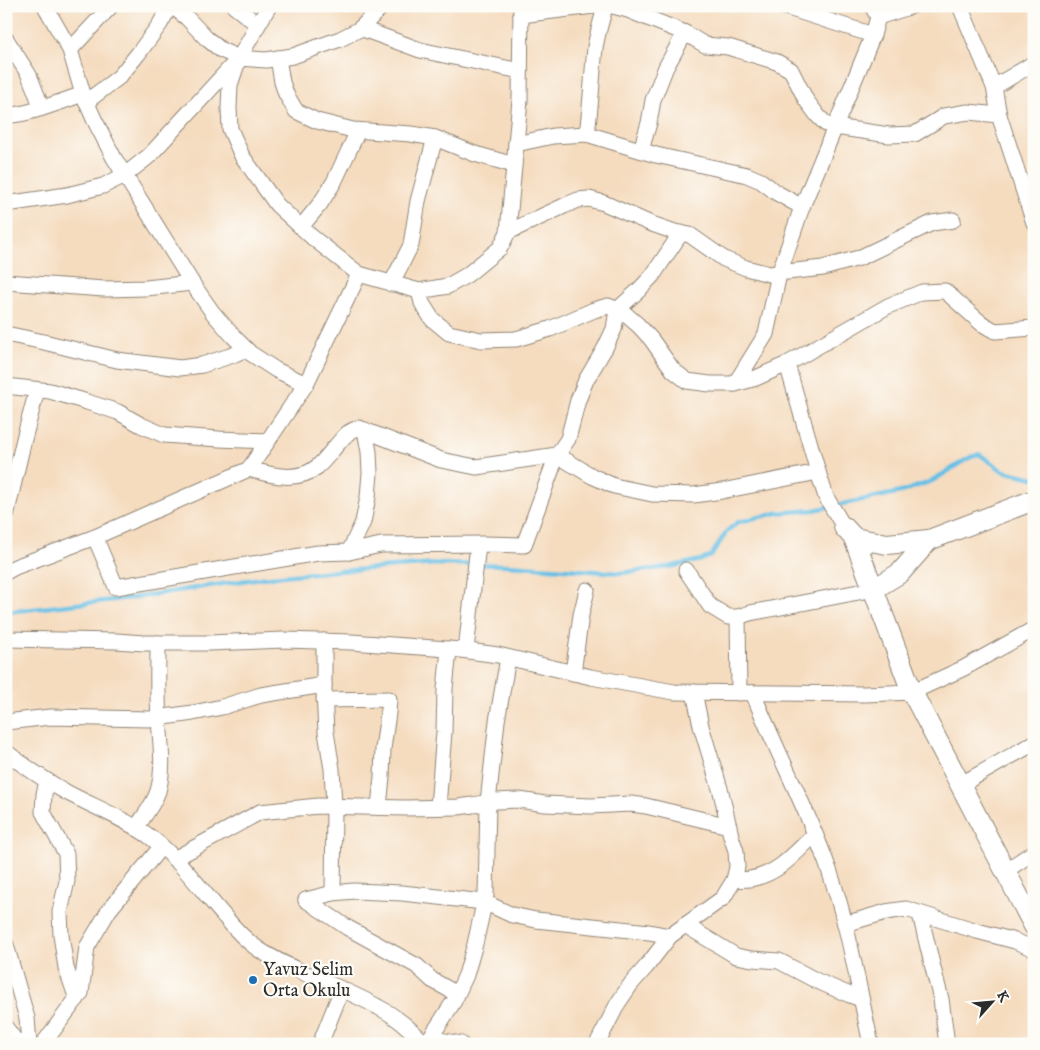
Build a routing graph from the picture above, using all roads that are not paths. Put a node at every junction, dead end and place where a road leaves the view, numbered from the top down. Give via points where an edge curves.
1 (45, 6) edge
2 (111, 6) edge
3 (171, 6) edge
4 (234, 6) edge
5 (269, 6) edge
6 (382, 6) edge
7 (592, 6) edge
8 (605, 6) edge
9 (613, 6) edge
10 (782, 6) edge
11 (912, 6) edge
12 (960, 6) edge
13 (521, 11) edge
14 (875, 12) edge
15 (257, 24) junction
16 (360, 28) junction
17 (685, 33) junction
18 (873, 35) junction
19 (6, 39) edge
20 (70, 50) junction
21 (239, 58) junction
22 (278, 58) junction
23 (1034, 63) edge
24 (520, 71) junction
25 (994, 87) junction
26 (85, 98) junction
27 (42, 108) junction
28 (6, 115) edge
29 (999, 115) junction
30 (835, 127) junction
31 (358, 131) junction
32 (587, 134) junction
33 (435, 138) junction
34 (516, 144) junction
35 (641, 150) junction
36 (514, 165) junction
37 (125, 176) junction
38 (1029, 191) edge
39 (6, 204) edge
40 (802, 207) junction
41 (953, 220) dead end
42 (1034, 223) edge
43 (301, 227) junction
44 (508, 232) junction
45 (682, 233) junction
46 (359, 274) junction
47 (778, 274) junction
48 (6, 282) edge
49 (192, 283) junction
50 (391, 284) junction
51 (419, 291) junction
52 (617, 310) junction
53 (1034, 328) edge
54 (6, 334) edge
55 (246, 349) junction
56 (787, 364) junction
57 (306, 384) junction
58 (735, 384) junction
59 (6, 386) edge
60 (37, 390) junction
61 (365, 430) junction
62 (268, 440) junction
63 (556, 455) junction
64 (249, 468) junction
65 (818, 472) junction
66 (8, 496) edge
67 (1034, 500) edge
68 (6, 516) edge
69 (849, 533) junction
70 (95, 537) junction
71 (929, 540) junction
72 (478, 550) junction
73 (349, 552) junction
74 (686, 570) dead end
75 (6, 572) edge
76 (874, 589) junction
77 (587, 590) dead end
78 (738, 617) junction
79 (1034, 629) edge
80 (6, 639) edge
81 (324, 641) junction
82 (158, 643) junction
83 (449, 649) junction
84 (466, 650) junction
85 (508, 658) junction
86 (573, 673) junction
87 (324, 692) junction
88 (694, 692) junction
89 (912, 692) junction
90 (746, 693) junction
91 (159, 718) junction
92 (6, 722) edge
93 (1034, 743) edge
94 (6, 752) edge
95 (47, 781) junction
96 (960, 785) junction
97 (488, 802) junction
98 (334, 806) junction
99 (438, 807) junction
100 (379, 808) junction
101 (729, 826) junction
102 (136, 828) junction
103 (815, 834) junction
104 (161, 847) junction
105 (1034, 852) edge
106 (174, 859) junction
107 (1005, 871) junction
108 (734, 880) junction
109 (333, 893) junction
110 (484, 902) junction
111 (920, 914) junction
112 (845, 924) junction
113 (685, 925) junction
114 (1034, 926) edge
115 (670, 936) junction
116 (6, 945) edge
117 (1034, 949) edge
118 (342, 989) junction
119 (457, 994) junction
120 (77, 998) junction
121 (861, 998) junction
122 (6, 1028) edge
123 (867, 1043) edge
124 (18, 1044) edge
125 (30, 1044) edge
126 (44, 1044) edge
127 (320, 1044) edge
128 (426, 1044) edge
129 (461, 1044) edge
130 (597, 1044) edge
131 (947, 1044) edge

1 - 20 street
2 - 20 street
3 - 21 street via 221,50
3 - 26 street via 119,77
4 - 15 street
5 - 15 street
6 - 16 street
7 - 13 street
8 - 32 street via 596,46
9 - 17 street
10 - 18 street
11 - 14 street
12 - 25 street
13 - 24 street
14 - 18 street
15 - 21 street
16 - 22 street via 340,39
16 - 24 street via 420,50
17 - 30 street via 705,45 728,46 791,70 818,116
17 - 35 street via 653,100
18 - 30 street
19 - 27 street via 28,74
20 - 26 street
21 - 22 street
21 - 37 street via 149,156
21 - 43 street via 230,85 230,129 242,156 277,205
22 - 31 street via 286,94 296,111 317,121
23 - 25 street
24 - 34 street
25 - 29 street
26 - 27 street
26 - 37 street
27 - 28 street
29 - 30 street via 968,112 944,116 915,134 889,135
29 - 38 street
30 - 40 street
31 - 33 street
31 - 43 street via 334,182
32 - 34 street via 553,136
32 - 35 street
33 - 36 street
33 - 50 street via 418,201 411,245
34 - 36 street
35 - 40 street via 748,175
36 - 44 street
37 - 39 street via 103,186 67,195
37 - 49 street
38 - 42 street
40 - 47 street
41 - 47 street via 932,223 859,258 823,268
43 - 46 street
44 - 45 street via 578,200 589,199
44 - 51 street via 500,248 467,275 448,286
45 - 47 street via 690,235 724,259 746,268
45 - 52 street via 653,275
46 - 50 street
46 - 57 street
47 - 58 street via 766,334
48 - 49 street via 104,289
49 - 55 street via 212,313
50 - 51 street
51 - 52 street via 432,319 449,332 480,340 516,339 594,310 608,306
52 - 58 street via 638,325 673,370 687,381
52 - 63 street via 614,329 578,400 568,439
53 - 56 street via 995,331 945,291 922,292 888,306
54 - 55 street via 117,360 180,368 202,365
55 - 57 street via 276,370
56 - 58 street
56 - 65 street
57 - 62 street
59 - 60 street
60 - 62 street via 118,412 164,435
60 - 66 street
61 - 63 street via 441,460 476,467
61 - 64 street via 350,430 316,467 303,474 286,477
61 - 73 street via 370,473 368,497 363,522
62 - 64 street
63 - 65 street via 614,486 652,494 694,496
63 - 72 street via 524,545
64 - 70 street
65 - 69 street via 826,497
66 - 68 street
67 - 71 street
69 - 71 street via 888,544
69 - 76 street
70 - 73 street via 116,587 318,553
70 - 75 street
71 - 76 street via 900,574
72 - 73 street via 381,545
72 - 84 street
74 - 78 street via 710,606 728,617
76 - 78 street
76 - 89 street
77 - 86 street
78 - 90 street
79 - 89 street via 964,668
80 - 82 street
81 - 82 street
81 - 83 street
81 - 87 street
82 - 91 street
83 - 84 street
83 - 99 street
84 - 85 street
85 - 86 street
85 - 97 street
86 - 88 street via 674,692
87 - 91 street via 261,695 212,709
87 - 98 street
87 - 100 street via 389,699
88 - 90 street
88 - 101 street
89 - 90 street
89 - 96 street
90 - 103 street via 766,724
91 - 92 street via 50,717
91 - 102 street via 161,778 157,793
93 - 96 street
94 - 95 street
95 - 102 street
95 - 120 street via 43,812 66,854 67,880 60,912 61,935 66,968
96 - 107 street
97 - 99 street
97 - 101 street via 519,800 591,806 632,804
97 - 110 street
98 - 100 street
98 - 106 street via 260,812
98 - 109 street
99 - 100 street
101 - 108 street via 736,851
102 - 104 street
103 - 108 street via 768,874
103 - 112 street
104 - 106 street
104 - 120 street via 109,910 87,947 81,993
105 - 107 street
106 - 118 street via 237,931 258,948
107 - 114 street
108 - 113 street via 723,898
109 - 110 street via 402,893
109 - 119 street via 306,900 348,928 417,966 432,980
110 - 115 street via 512,915 536,920
110 - 119 street via 469,968
111 - 112 street via 906,909
111 - 117 street
111 - 131 street via 941,999
112 - 121 street
113 - 115 street
113 - 121 street via 736,956 779,961 817,981
115 - 130 street via 626,990
116 - 125 street via 27,1018
118 - 127 street
118 - 128 street via 379,1007
119 - 128 street
120 - 126 street
121 - 123 street
122 - 124 street
128 - 129 street via 439,1040

